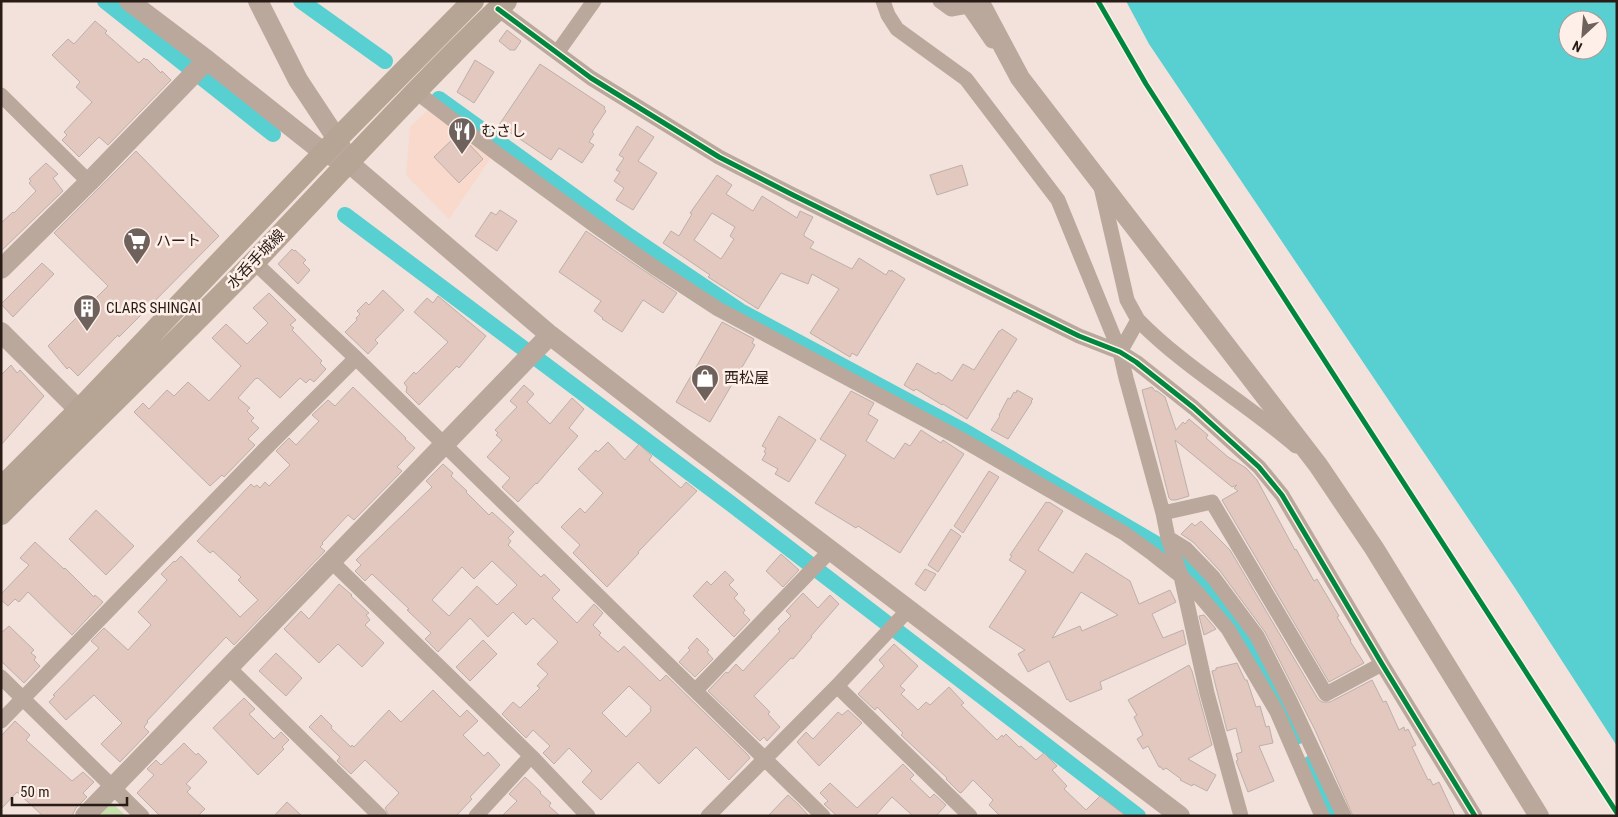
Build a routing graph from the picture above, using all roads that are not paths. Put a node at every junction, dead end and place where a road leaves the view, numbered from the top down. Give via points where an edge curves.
1 (129, 1) edge
2 (258, 1) edge
3 (474, 1) edge
4 (594, 1) edge
5 (883, 1) edge
6 (940, 1) edge
7 (979, 1) edge
8 (502, 5) edge
9 (557, 53) junction
10 (207, 60) junction
11 (1020, 78) junction
12 (415, 91) junction
13 (1, 95) edge
14 (330, 146) junction
15 (349, 163) junction
16 (1100, 181) junction
17 (89, 182) junction
18 (254, 262) junction
19 (1, 269) edge
20 (1138, 320) junction
21 (1, 332) edge
22 (550, 335) junction
23 (1120, 352) junction
24 (356, 358) junction
25 (86, 417) junction
26 (444, 446) junction
27 (1318, 465) junction
28 (1, 488) edge
29 (1163, 513) junction
30 (1, 514) edge
31 (1170, 542) junction
32 (831, 550) junction
33 (332, 562) junction
34 (1180, 572) junction
35 (908, 610) junction
36 (1382, 664) junction
37 (229, 668) junction
38 (1, 677) edge
39 (837, 686) junction
40 (696, 690) junction
41 (23, 699) junction
42 (1, 721) edge
43 (531, 756) junction
44 (764, 758) junction
45 (112, 787) junction
46 (85, 816) edge
47 (142, 816) edge
48 (380, 816) edge
49 (476, 816) edge
50 (588, 816) edge
51 (708, 816) edge
52 (823, 816) edge
53 (970, 816) edge
54 (1180, 816) edge
55 (1241, 816) edge
56 (1322, 816) edge
57 (1344, 816) edge
58 (1475, 816) edge
59 (1539, 816) edge

1 - 10 street
2 - 14 street
3 - 14 main road, 水呑手城線
4 - 9 street
5 - 23 street via 897,29 966,79 1058,200
6 - 11 street via 951,9 968,6
7 - 11 street
8 - 9 street
8 - 12 main road, 水呑手城線
9 - 23 street via 591,78 719,157 1079,336
10 - 14 street
10 - 17 street
11 - 16 street
12 - 15 main road, 水呑手城線
12 - 34 street via 657,269 718,308 995,458 1124,533
13 - 17 street
14 - 15 street
14 - 25 main road, 水呑手城線
15 - 18 main road, 水呑手城線
15 - 22 street
16 - 20 street via 1128,300
16 - 27 street
17 - 19 street
18 - 24 street
18 - 25 main road, 水呑手城線
20 - 23 street
20 - 27 street via 1179,357
21 - 25 street
22 - 26 street
22 - 32 street
23 - 29 street
23 - 36 street via 1194,408 1282,495
24 - 26 street
24 - 41 street
25 - 28 main road, 水呑手城線
25 - 30 main road, 水呑手城線
26 - 33 street
26 - 40 street
27 - 59 street via 1374,548
29 - 31 street
29 - 36 street via 1212,502 1326,694
31 - 34 street
31 - 57 street via 1186,549 1213,578 1257,636
32 - 35 street
32 - 40 street
33 - 37 street
33 - 43 street
34 - 55 street via 1207,692
34 - 56 street via 1228,630 1277,712
35 - 39 street
35 - 54 street
36 - 58 street
37 - 45 street
37 - 48 street
38 - 41 street
39 - 44 street
39 - 53 street
40 - 44 street
41 - 42 street
41 - 45 street
43 - 49 street
43 - 50 street
44 - 51 street
44 - 52 street
45 - 46 street
45 - 47 street

